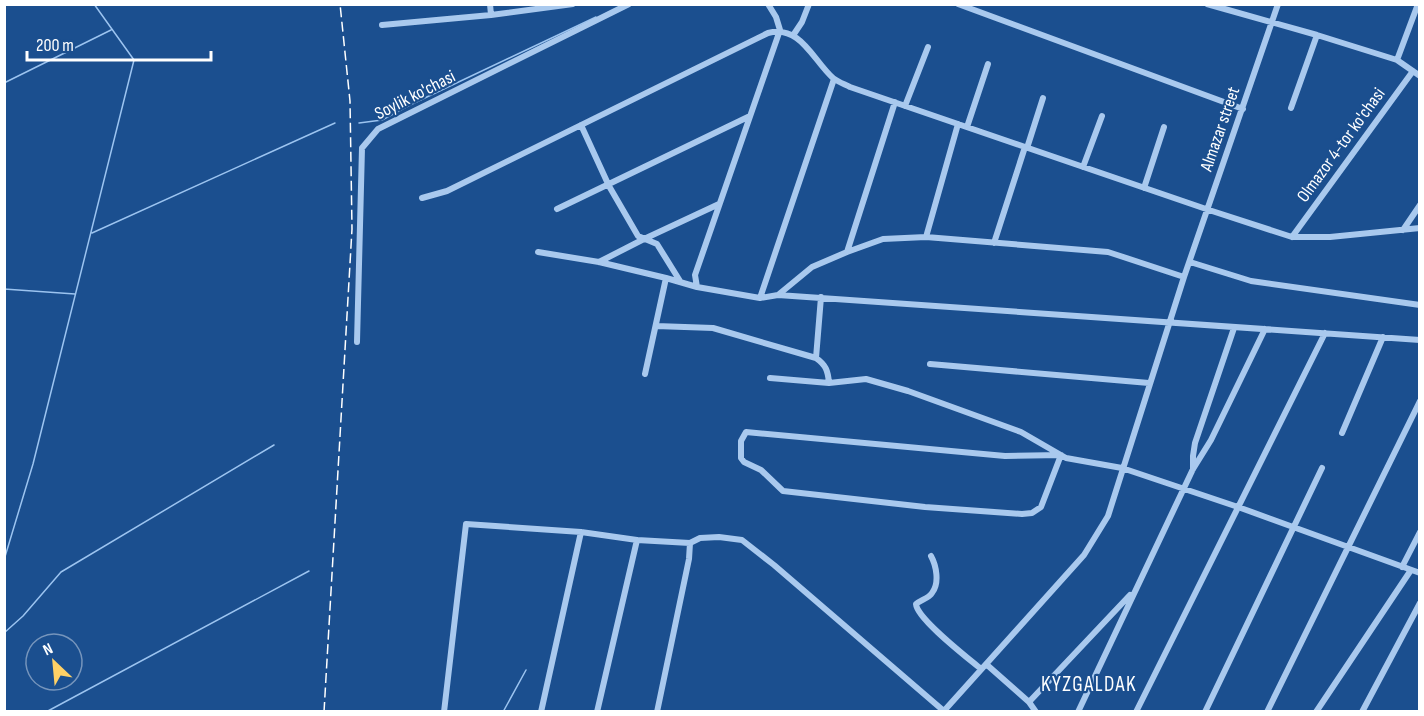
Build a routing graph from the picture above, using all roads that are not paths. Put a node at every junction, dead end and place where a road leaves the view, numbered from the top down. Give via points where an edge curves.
1 (490, 4) edge
2 (573, 4) edge
3 (768, 4) edge
4 (809, 4) edge
5 (958, 4) edge
6 (1207, 4) edge
7 (1278, 4) edge
8 (1418, 4) edge
9 (627, 5) edge
10 (491, 15) junction
11 (1272, 22) junction
12 (382, 25) dead end
13 (780, 30) junction
14 (794, 34) junction
15 (1317, 35) junction
16 (928, 47) dead end
17 (1397, 60) junction
18 (988, 64) dead end
19 (1413, 71) junction
20 (1419, 76) edge
21 (834, 79) junction
22 (1043, 98) dead end
23 (895, 102) junction
24 (905, 106) junction
25 (1291, 108) dead end
26 (1243, 109) junction
27 (750, 116) junction
28 (1102, 116) dead end
29 (958, 124) junction
30 (581, 125) junction
31 (967, 127) junction
32 (1164, 127) dead end
33 (1026, 147) junction
34 (1083, 167) junction
35 (609, 186) junction
36 (1144, 188) junction
37 (422, 198) dead end
38 (720, 204) junction
39 (1419, 205) edge
40 (557, 209) dead end
41 (1209, 210) junction
42 (1419, 228) edge
43 (1402, 230) junction
44 (926, 237) junction
45 (1292, 237) junction
46 (644, 238) junction
47 (994, 243) junction
48 (538, 252) dead end
49 (847, 252) junction
50 (599, 262) junction
51 (1190, 262) junction
52 (1184, 277) junction
53 (666, 278) junction
54 (680, 281) junction
55 (697, 287) junction
56 (778, 295) junction
57 (821, 297) junction
58 (760, 298) junction
59 (1419, 305) edge
60 (1168, 323) junction
61 (656, 326) junction
62 (1234, 327) junction
63 (1265, 329) junction
64 (1325, 333) junction
65 (1383, 337) junction
66 (1419, 340) edge
67 (357, 342) dead end
68 (816, 358) junction
69 (930, 364) dead end
70 (645, 374) dead end
71 (770, 378) dead end
72 (829, 383) junction
73 (1149, 383) junction
74 (1419, 401) edge
75 (1342, 432) dead end
76 (1061, 455) junction
77 (1122, 468) junction
78 (1322, 468) dead end
79 (1193, 469) junction
80 (1184, 489) junction
81 (1238, 507) junction
82 (1293, 527) junction
83 (581, 532) junction
84 (1419, 532) edge
85 (637, 540) junction
86 (690, 543) junction
87 (1348, 547) junction
88 (931, 556) dead end
89 (1402, 567) junction
90 (1411, 570) junction
91 (1419, 573) edge
92 (1135, 591) junction
93 (1419, 603) edge
94 (983, 666) junction
95 (1029, 702) junction
96 (444, 711) edge
97 (541, 711) edge
98 (597, 711) edge
99 (657, 711) edge
100 (944, 711) edge
101 (1036, 711) edge
102 (1078, 711) edge
103 (1136, 711) edge
104 (1205, 711) edge
105 (1267, 711) edge
106 (1316, 711) edge
107 (1362, 711) edge

1 - 10 street
2 - 10 street
3 - 13 street
4 - 14 street
5 - 26 street
6 - 11 street
7 - 11 street, Almazar street
8 - 17 street
9 - 67 street, Soylik ko'chasi via 378,129 362,148
10 - 12 street
11 - 15 street
11 - 26 street, Almazar street
13 - 14 street
13 - 27 street
13 - 30 street
14 - 21 street
15 - 17 street
15 - 25 street
16 - 24 street
17 - 19 street
18 - 31 street
19 - 20 street
19 - 45 street, Olmazor 4-tor ko'chasi
21 - 23 street
21 - 58 street
22 - 33 street
23 - 24 street
23 - 49 street
24 - 29 street
26 - 41 street, Almazar street
27 - 35 street
27 - 38 street
28 - 34 street
29 - 31 street
29 - 44 street
30 - 35 street
30 - 37 street via 447,191
31 - 33 street
32 - 36 street
33 - 34 street
33 - 47 street
34 - 36 street
35 - 40 street
35 - 46 street via 638,236
36 - 41 street
38 - 46 street
38 - 55 street via 695,275
39 - 43 street
41 - 45 street
41 - 51 street, Almazar street
42 - 43 street
43 - 45 street
44 - 47 street
44 - 49 street via 883,239
46 - 50 street
46 - 54 street via 657,244
47 - 52 street via 1108,252
48 - 50 street
49 - 56 street via 812,267
50 - 53 street
51 - 52 street, Almazar street
51 - 59 street via 1251,281
52 - 60 street, Almazar street
53 - 54 street
53 - 61 street
54 - 55 street
55 - 58 street
56 - 57 street
56 - 58 street
57 - 60 street
57 - 68 street
60 - 62 street
60 - 73 street, Almazar street
61 - 68 street via 713,328
61 - 70 street
62 - 63 street
62 - 79 street via 1195,443
63 - 64 street
63 - 79 street
64 - 65 street
64 - 81 street
65 - 66 street
65 - 75 street
68 - 72 street via 824,364
69 - 73 street
71 - 72 street
72 - 76 street via 866,379 908,391 1022,432
73 - 77 street, Almazar street
74 - 87 street
76 - 76 street via 1041,507 1022,514 783,491 761,470 744,462 740,449 746,432 752,432 1005,456
76 - 77 street
77 - 80 street
77 - 94 street, Almazar street via 1108,516 1084,555
78 - 82 street
79 - 80 street
80 - 81 street
80 - 92 street
81 - 82 street
81 - 103 street
82 - 87 street
82 - 104 street
83 - 85 street
83 - 96 street via 466,524
83 - 97 street
84 - 89 street
85 - 86 street
85 - 98 street
86 - 99 street
86 - 100 street via 700,538 742,540
87 - 89 street
87 - 105 street
88 - 94 street via 936,572 934,589 918,602 917,610
89 - 90 street
90 - 91 street
90 - 106 street
92 - 95 street
92 - 102 street
93 - 107 street
94 - 95 street
94 - 100 street, Almazar street
95 - 101 street

